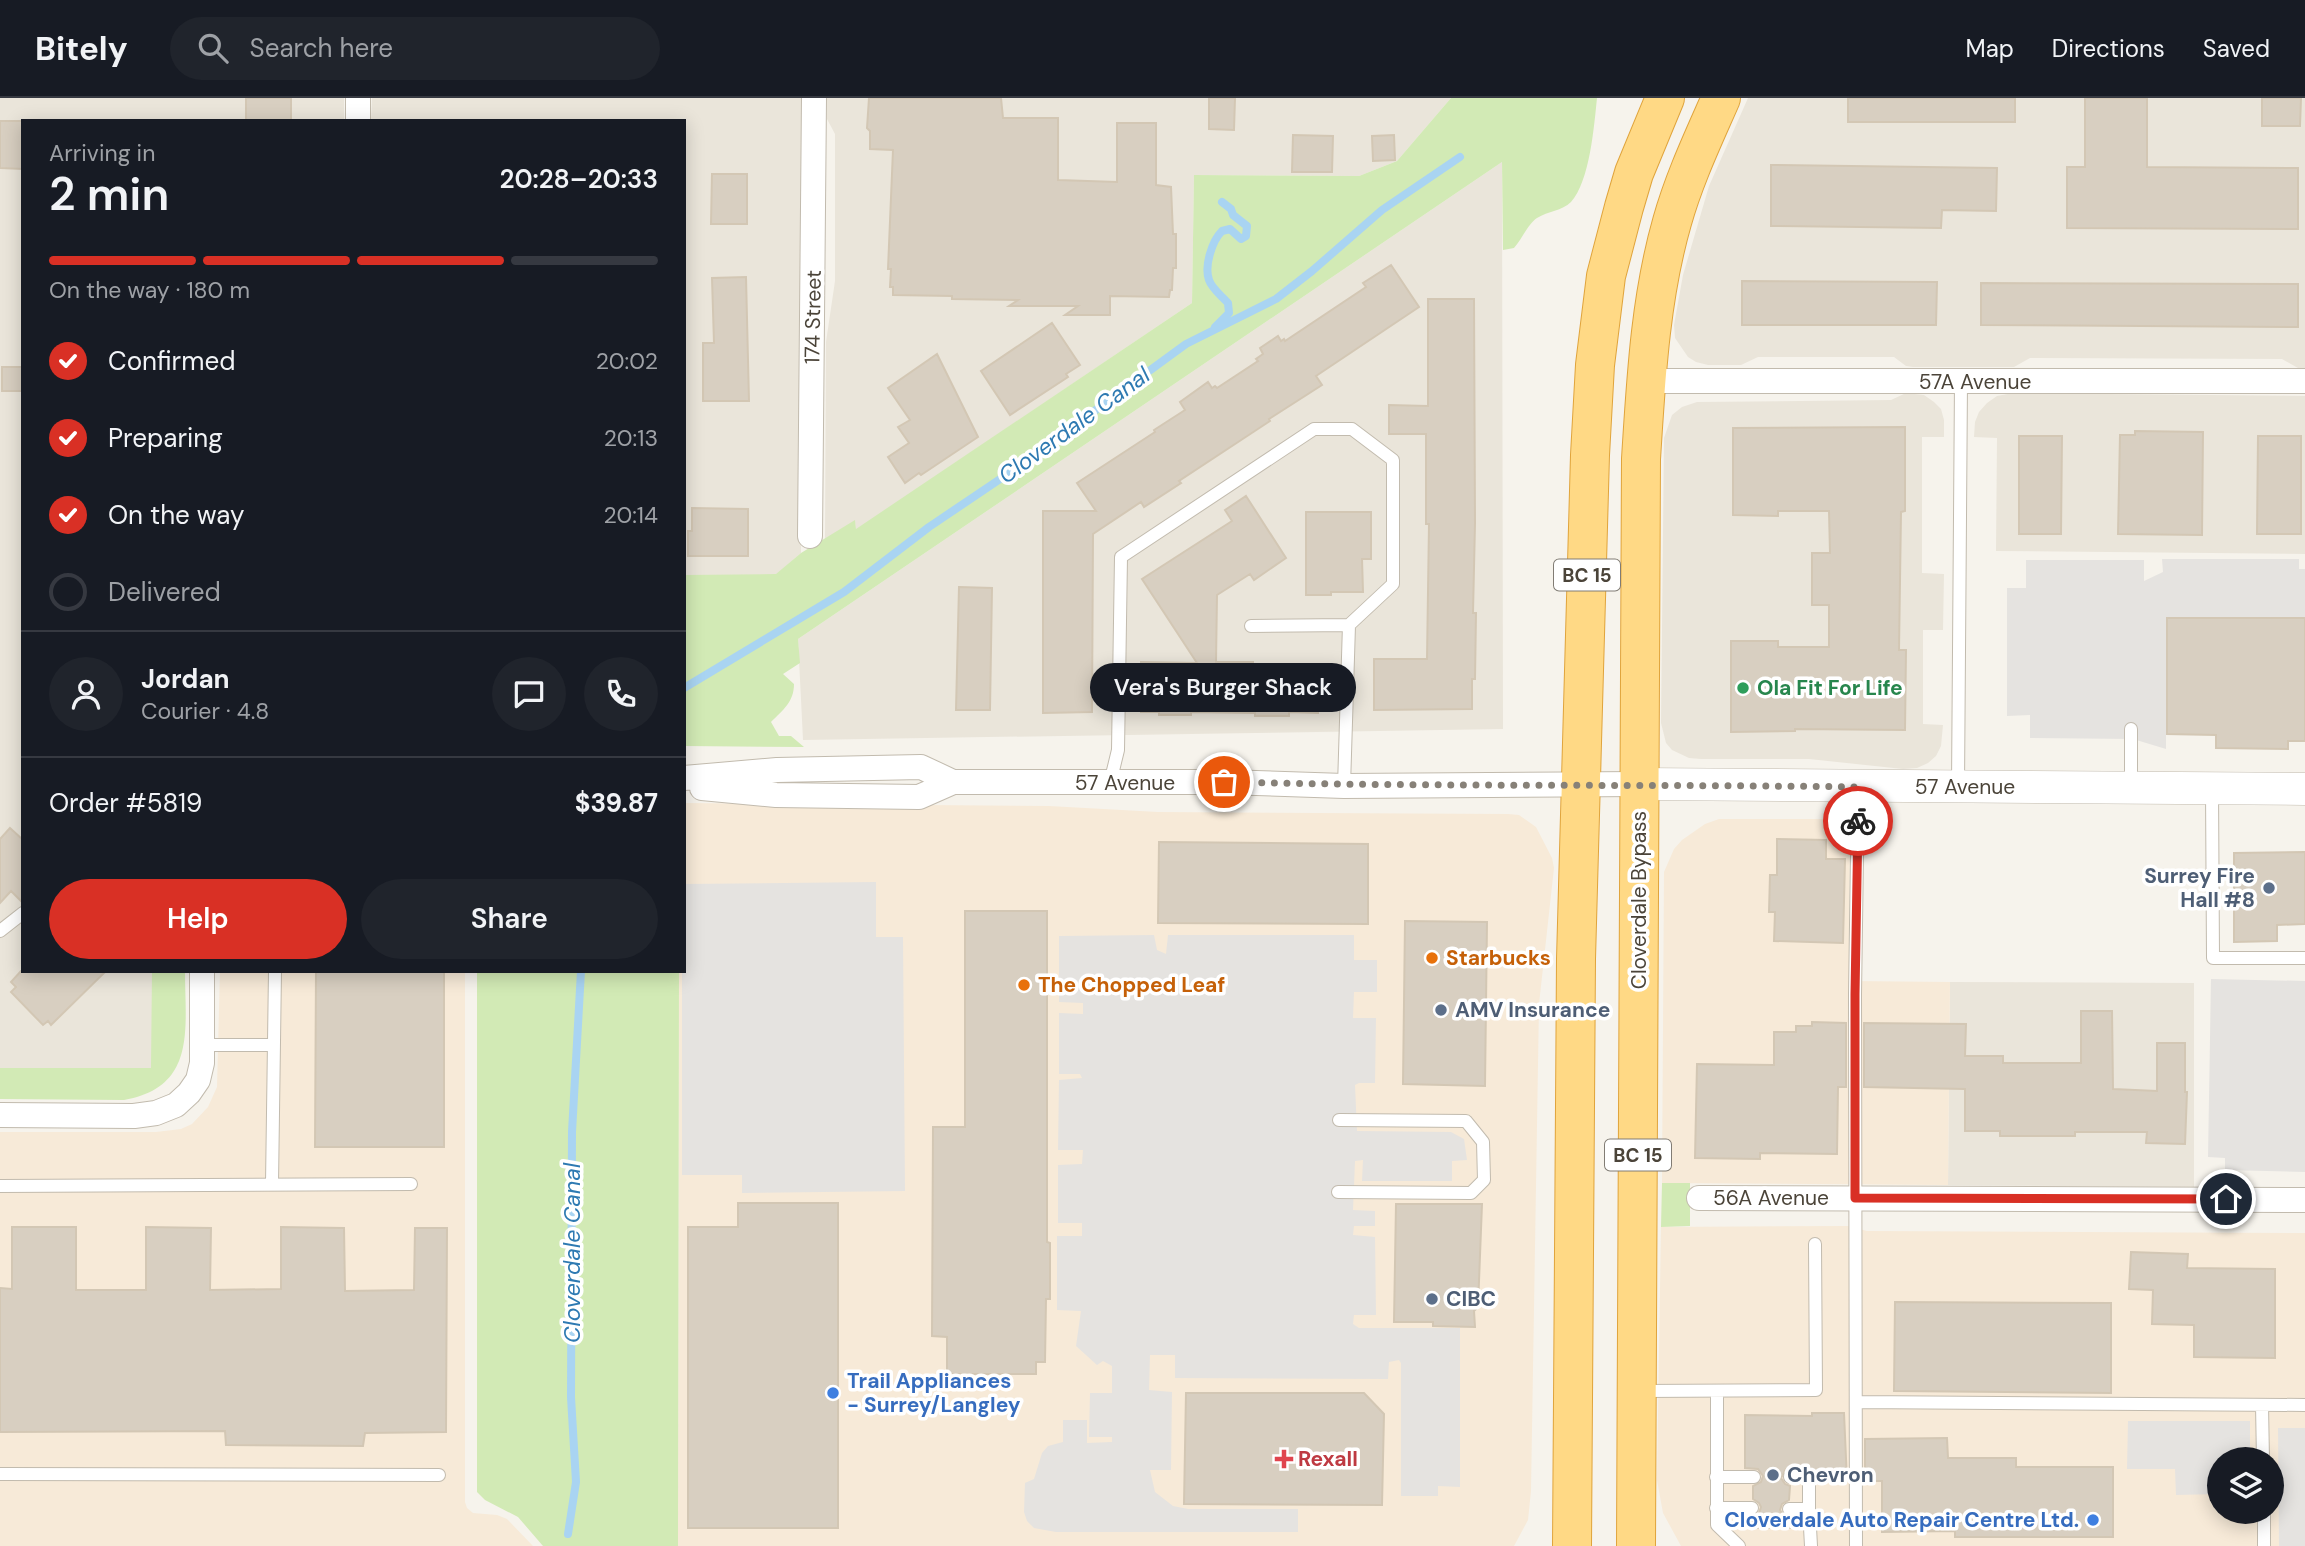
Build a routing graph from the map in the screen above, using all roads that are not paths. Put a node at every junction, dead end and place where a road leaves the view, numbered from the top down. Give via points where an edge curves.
1 (358, 98) edge
2 (814, 98) edge
3 (1664, 98) edge
4 (1721, 98) edge
5 (358, 119) edge
6 (1646, 381) junction
7 (2305, 381) edge
8 (1961, 382) junction
9 (810, 537) dead end
10 (1349, 625) junction
11 (1251, 626) dead end
12 (2132, 729) dead end
13 (686, 778) edge
14 (953, 782) junction
15 (1110, 784) junction
16 (1640, 784) junction
17 (1580, 785) junction
18 (1344, 786) junction
19 (1958, 786) junction
20 (686, 787) edge
21 (1858, 787) junction
22 (2131, 788) junction
23 (2212, 788) junction
24 (2305, 789) edge
25 (21, 915) edge
26 (0, 931) edge
27 (2305, 958) edge
28 (202, 973) edge
29 (275, 973) edge
30 (202, 1045) junction
31 (274, 1045) junction
32 (0, 1115) edge
33 (1339, 1120) dead end
34 (272, 1184) junction
35 (411, 1184) dead end
36 (0, 1186) edge
37 (1338, 1192) dead end
38 (1699, 1198) dead end
39 (1855, 1198) junction
40 (2305, 1200) edge
41 (1815, 1244) dead end
42 (1637, 1391) junction
43 (1717, 1391) junction
44 (1856, 1402) junction
45 (2262, 1405) junction
46 (2305, 1405) edge
47 (2263, 1447) edge
48 (0, 1474) edge
49 (439, 1475) dead end
50 (1716, 1476) junction
51 (1754, 1476) dead end
52 (1790, 1476) dead end
53 (1716, 1508) junction
54 (1752, 1508) dead end
55 (1789, 1509) dead end
56 (1809, 1509) junction
57 (2264, 1524) edge
58 (1573, 1529) edge
59 (1642, 1540) edge
60 (1546, 1546) edge
61 (1738, 1546) edge
62 (1811, 1546) edge
63 (1856, 1546) edge
64 (2264, 1546) edge

1 - 5 street
2 - 9 street, 174 Street
3 - 17 highway, BC 15 via 1642,150 1606,276 1595,365
4 - 6 highway, Cloverdale Bypass / BC 15 via 1672,222 1651,328
6 - 8 street, 57A Avenue
6 - 16 highway, Cloverdale Bypass / BC 15 via 1641,460
7 - 8 street, 57A Avenue
8 - 19 lane
10 - 11 lane
10 - 15 lane via 1393,584 1393,460 1352,429 1314,429 1122,557 1118,750
10 - 18 lane
12 - 22 lane
13 - 14 street, 57 Avenue via 777,770 920,767
14 - 15 street, 57 Avenue
14 - 20 street, 57 Avenue via 919,797 776,795
15 - 18 street, 57 Avenue
16 - 17 street, 57 Avenue
16 - 21 street, 57 Avenue
16 - 42 highway, Cloverdale Bypass / BC 15
17 - 18 street, 57 Avenue
17 - 58 highway, BC 15
19 - 21 street, 57 Avenue
19 - 22 street, 57 Avenue
21 - 39 lane
22 - 23 street, 57 Avenue
23 - 24 street, 57 Avenue
23 - 27 lane via 2213,958
25 - 26 lane
28 - 30 street
29 - 31 lane
30 - 31 lane
30 - 32 street via 198,1080 176,1105 156,1113
31 - 34 lane
33 - 37 lane via 1466,1121 1483,1142 1484,1180 1471,1193
34 - 35 lane
34 - 36 lane
38 - 39 street, 56A Avenue
39 - 40 street, 56A Avenue
39 - 44 lane
41 - 43 lane via 1816,1390
42 - 43 lane
42 - 59 highway, Cloverdale Bypass / BC 15
43 - 50 lane
44 - 45 lane
44 - 63 lane
45 - 46 lane
45 - 47 lane
48 - 49 lane
50 - 51 lane
50 - 53 lane
52 - 56 lane via 1809,1477
53 - 54 lane
53 - 61 lane via 1717,1525
55 - 56 lane
56 - 62 lane
57 - 64 lane
58 - 60 highway

